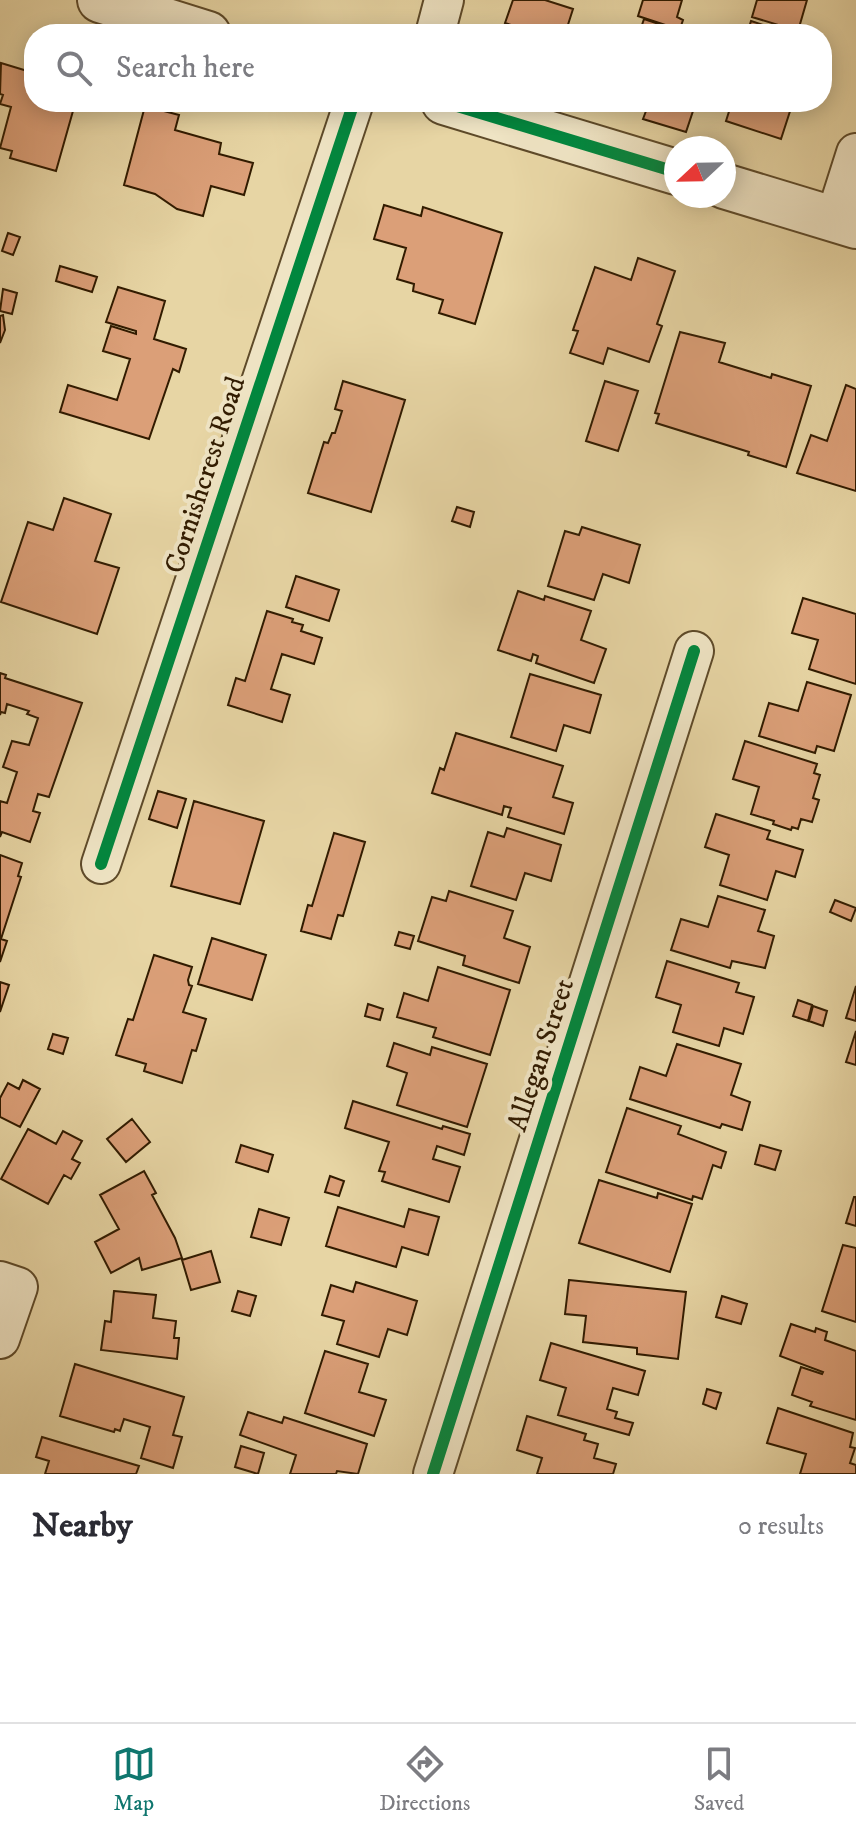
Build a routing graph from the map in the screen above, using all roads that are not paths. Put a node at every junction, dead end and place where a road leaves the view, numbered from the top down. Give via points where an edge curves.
1 (100, 0) edge
2 (444, 0) edge
3 (176, 24) edge
4 (438, 24) edge
5 (351, 112) edge
6 (477, 112) edge
7 (856, 153) edge
8 (664, 168) edge
9 (736, 190) edge
10 (846, 223) edge
11 (694, 651) dead end
12 (101, 864) dead end
13 (9, 1284) edge
14 (0, 1339) edge
15 (433, 1474) edge

1 - 3 street
2 - 4 street
5 - 12 street, Cornishcrest Road
6 - 8 street
7 - 10 street
9 - 10 street
11 - 15 street, Allegan Street
13 - 14 street

